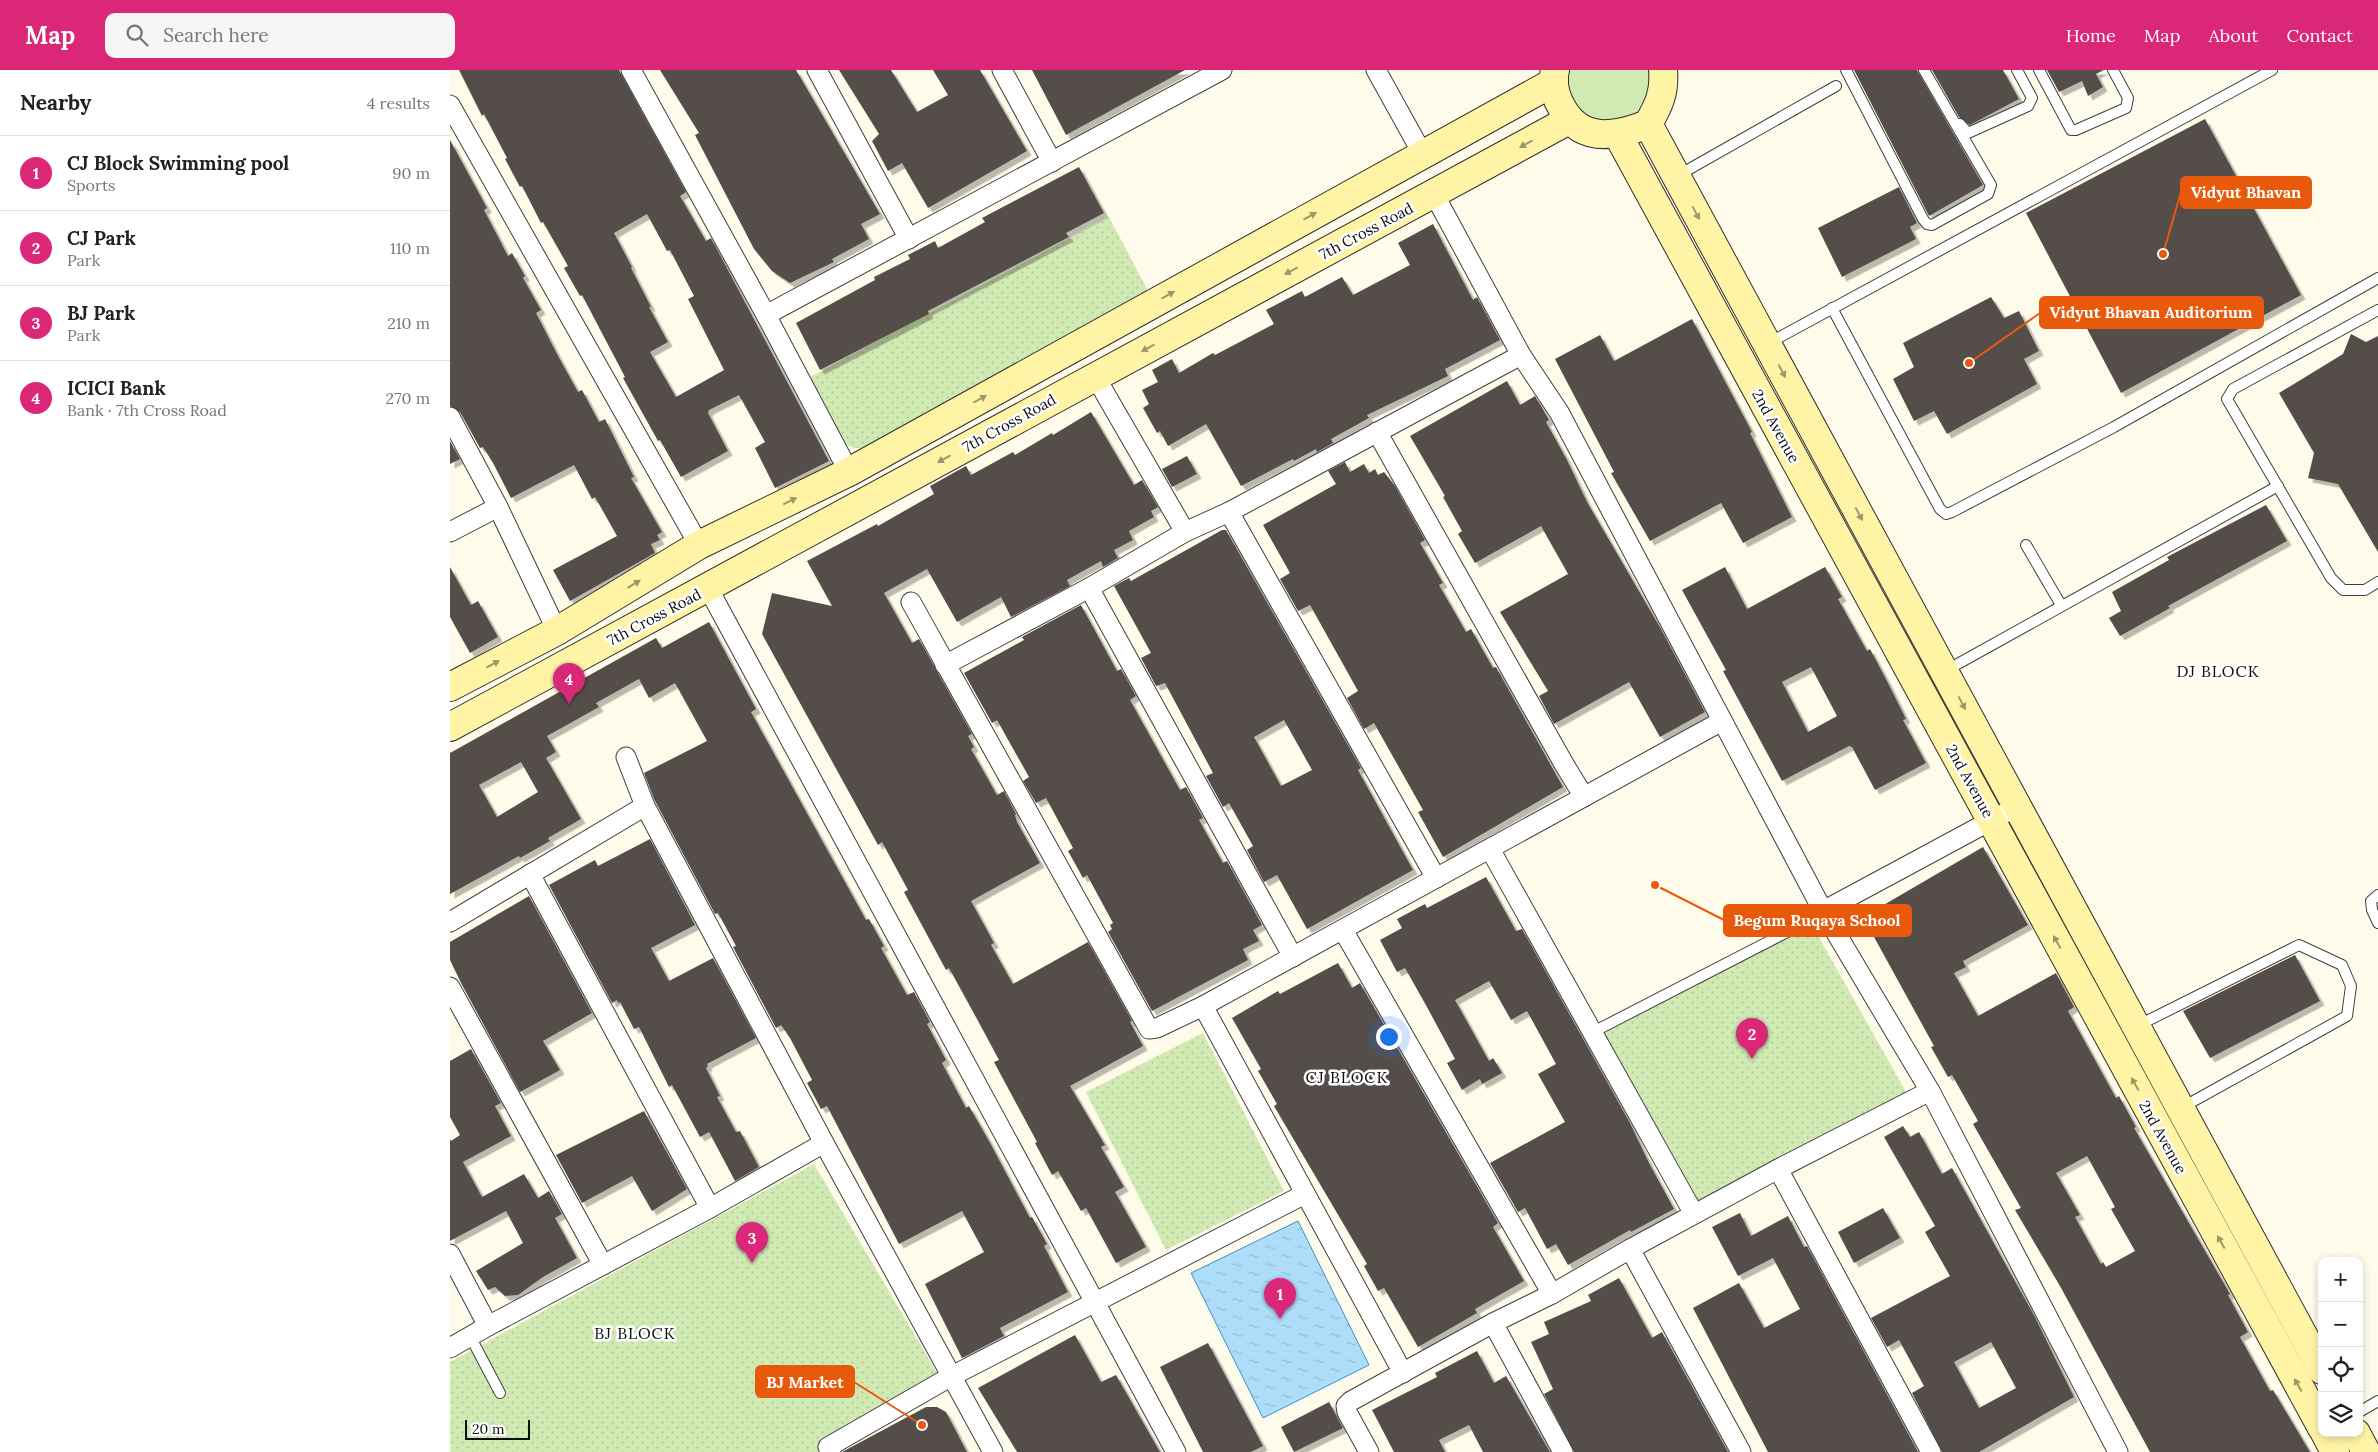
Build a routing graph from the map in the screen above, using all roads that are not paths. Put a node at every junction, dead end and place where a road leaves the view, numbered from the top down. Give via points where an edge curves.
1 (631, 70) edge
2 (817, 70) edge
3 (1002, 70) edge
4 (1222, 70) edge
5 (1376, 70) edge
6 (1663, 70) edge
7 (1846, 70) edge
8 (1924, 70) edge
9 (1932, 70) edge
10 (2017, 70) edge
11 (2038, 70) edge
12 (2113, 70) edge
13 (2272, 70) edge
14 (1555, 76) edge
15 (1191, 77) edge
16 (1836, 86) dead end
17 (450, 105) edge
18 (1569, 120) junction
19 (1648, 124) junction
20 (1618, 135) junction
21 (1422, 153) junction
22 (1052, 162) junction
23 (1677, 177) junction
24 (1434, 194) junction
25 (909, 239) junction
26 (2378, 278) edge
27 (1832, 308) junction
28 (2378, 310) edge
29 (766, 315) junction
30 (1767, 344) junction
31 (1521, 355) junction
32 (1095, 376) junction
33 (450, 417) edge
34 (1377, 432) junction
35 (849, 472) junction
36 (2278, 486) junction
37 (498, 507) junction
38 (1229, 512) junction
39 (759, 516) junction
40 (450, 532) edge
41 (1185, 532) junction
42 (699, 545) junction
43 (2026, 545) dead end
44 (776, 550) junction
45 (2378, 582) edge
46 (708, 588) junction
47 (1088, 588) junction
48 (911, 602) dead end
49 (2061, 606) junction
50 (556, 631) junction
51 (945, 665) junction
52 (1945, 671) junction
53 (458, 683) edge
54 (484, 708) junction
55 (1722, 721) junction
56 (450, 726) edge
57 (626, 757) dead end
58 (1584, 797) junction
59 (645, 806) junction
60 (2018, 806) junction
61 (1991, 820) junction
62 (1490, 848) junction
63 (530, 874) junction
64 (1436, 878) junction
65 (2378, 895) edge
66 (1823, 911) junction
67 (450, 922) edge
68 (2378, 922) edge
69 (1343, 930) junction
70 (1791, 930) dead end
71 (1293, 957) junction
72 (450, 987) edge
73 (1203, 1006) junction
74 (2136, 1026) junction
75 (1592, 1032) junction
76 (1930, 1091) junction
77 (2180, 1109) junction
78 (824, 1143) junction
79 (1778, 1170) junction
80 (1305, 1194) junction
81 (710, 1208) junction
82 (1694, 1214) junction
83 (1630, 1249) junction
84 (450, 1254) edge
85 (603, 1265) junction
86 (1552, 1294) junction
87 (1094, 1302) junction
88 (1493, 1323) junction
89 (488, 1326) junction
90 (470, 1336) junction
91 (450, 1348) edge
92 (2318, 1363) edge
93 (1403, 1373) junction
94 (950, 1377) junction
95 (500, 1392) dead end
96 (2378, 1402) edge
97 (2363, 1410) edge
98 (2318, 1421) edge
99 (2327, 1437) edge
100 (2358, 1437) edge
101 (831, 1452) edge
102 (993, 1452) edge
103 (1176, 1452) edge
104 (1369, 1452) edge
105 (1563, 1452) edge
106 (1741, 1452) edge
107 (1931, 1452) edge
108 (2118, 1452) edge
109 (2335, 1452) edge
110 (2366, 1452) edge

1 - 29 street
2 - 25 street
3 - 22 street
4 - 15 street
5 - 21 street
6 - 19 street via 1665,84
7 - 8 lane via 1923,219 1932,225 1988,194 1991,185
9 - 10 lane via 1962,129 1968,133 2031,103 2032,98
11 - 12 lane via 2068,126 2076,130 2126,108 2128,98
13 - 27 lane
14 - 18 street via 1556,98
14 - 21 street
15 - 22 street
16 - 23 lane
17 - 42 street
18 - 20 street via 1598,134
18 -> 24 street, 7th Cross Road
19 - 20 street
19 - 23 street, 2nd Avenue
20 - 61 street, 2nd Avenue
35 -> 21 street
22 - 25 street
23 -> 30 street, 2nd Avenue
24 - 31 street
24 -> 32 street, 7th Cross Road
25 - 29 street
26 - 27 lane via 2114,427 1946,514 1940,509
27 - 30 lane
28 - 36 lane via 2232,389 2228,399
29 - 35 street
30 -> 52 street, 2nd Avenue
31 - 34 street
31 - 55 street via 1559,412
32 - 41 street
32 -> 44 street, 7th Cross Road
33 - 37 street
34 - 38 street
34 - 58 street
39 -> 35 street
36 - 45 lane via 2332,578 2344,590 2365,590
36 - 49 lane
37 - 40 street
37 - 50 street
38 - 41 street
38 - 64 street
39 - 42 street
39 - 44 street
41 - 47 street
50 -> 42 street
43 - 49 lane
44 - 46 street, 7th Cross Road
46 - 54 street, 7th Cross Road
46 - 87 street
47 - 51 street
47 - 71 street
48 - 51 street
49 - 52 lane
53 -> 50 street
51 - 73 street via 1144,1023 1149,1029 1158,1028
52 -> 60 street, 2nd Avenue
53 - 54 street
54 - 56 street, 7th Cross Road
55 - 58 street
55 - 66 street
57 - 59 street
58 - 62 street
59 - 63 street
59 - 78 street
60 - 61 street
60 - 74 street, 2nd Avenue
61 - 66 street
98 -> 61 street, 2nd Avenue
62 - 64 street
62 - 75 street
63 - 67 street
63 - 81 street
64 - 69 street
65 - 68 lane via 2370,901
66 - 76 street
69 - 71 street
69 - 86 street
70 - 75 lane
71 - 73 street
72 - 85 street
73 - 80 street
74 - 77 street, 2nd Avenue
74 - 77 lane via 2299,945 2342,966 2351,986 2347,1016
75 - 82 street
76 - 79 street
76 - 108 street
77 - 92 street, 2nd Avenue
78 - 81 street
78 - 94 street
79 - 82 street
79 - 107 street
80 - 87 street
80 - 93 street
81 - 85 street
82 - 83 street
83 - 86 street
83 - 106 street
84 - 89 street
85 - 89 street
86 - 88 street
87 - 94 street
87 - 103 street
88 - 93 street
88 - 105 street
89 - 90 street
90 - 91 street
90 - 95 lane
93 - 104 street via 1346,1406
94 - 101 street via 828,1447
94 - 102 street
96 - 97 lane
99 - 109 street
100 - 110 street

